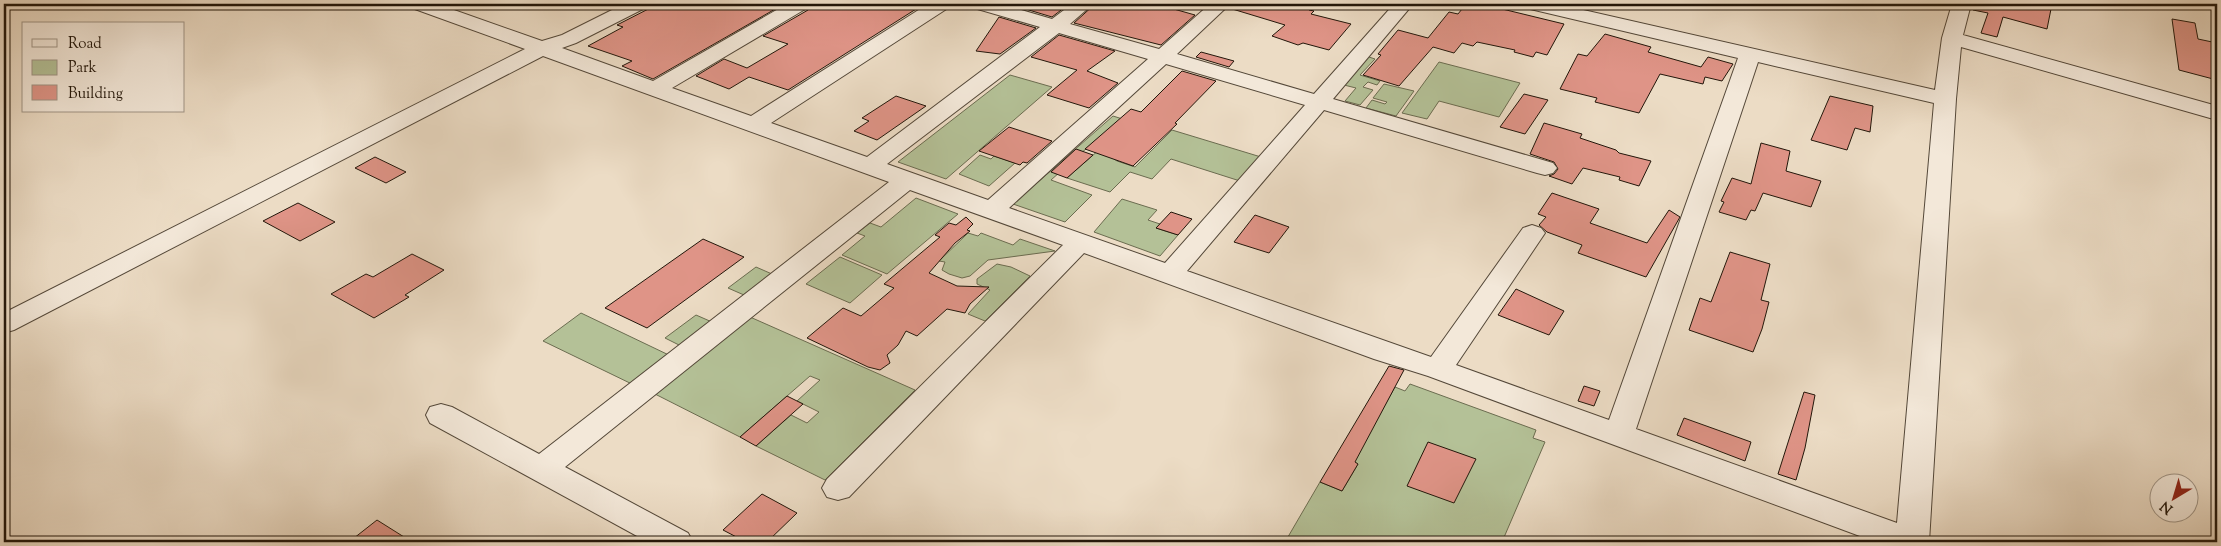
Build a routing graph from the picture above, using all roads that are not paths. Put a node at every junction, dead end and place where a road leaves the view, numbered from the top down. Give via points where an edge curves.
1 (419, 4) edge
2 (638, 4) edge
3 (800, 4) edge
4 (941, 4) edge
5 (981, 4) edge
6 (1084, 4) edge
7 (1222, 4) edge
8 (1404, 4) edge
9 (1533, 4) edge
10 (1962, 4) edge
11 (1056, 26) junction
12 (1952, 38) junction
13 (543, 48) junction
14 (1750, 54) junction
15 (1163, 56) junction
16 (655, 89) junction
17 (1945, 99) junction
18 (1320, 102) junction
19 (2217, 114) edge
20 (754, 124) junction
21 (870, 166) junction
22 (1545, 168) dead end
23 (908, 180) junction
24 (992, 210) junction
25 (1532, 233) dead end
26 (1081, 242) junction
27 (1170, 274) junction
28 (4, 324) edge
29 (1438, 369) junction
30 (441, 415) dead end
31 (1618, 436) junction
32 (542, 469) junction
33 (838, 488) dead end
34 (676, 542) edge
35 (1912, 542) edge

1 - 13 street
2 - 13 street via 569,39
3 - 16 street
4 - 20 street
5 - 11 street
6 - 11 street
7 - 15 street
8 - 18 street
9 - 14 street
10 - 12 street
11 - 15 street
11 - 21 street
12 - 17 street
12 - 19 street
13 - 16 street
13 - 28 street
14 - 17 street
14 - 31 street
15 - 18 street
15 - 24 street
16 - 20 street
17 - 35 street
18 - 22 street
18 - 27 street
20 - 21 street
21 - 23 street
23 - 24 street
23 - 32 street
24 - 26 street
25 - 29 street
26 - 27 street
26 - 33 street
27 - 29 street
29 - 31 street
30 - 32 street
31 - 35 street
32 - 34 street

